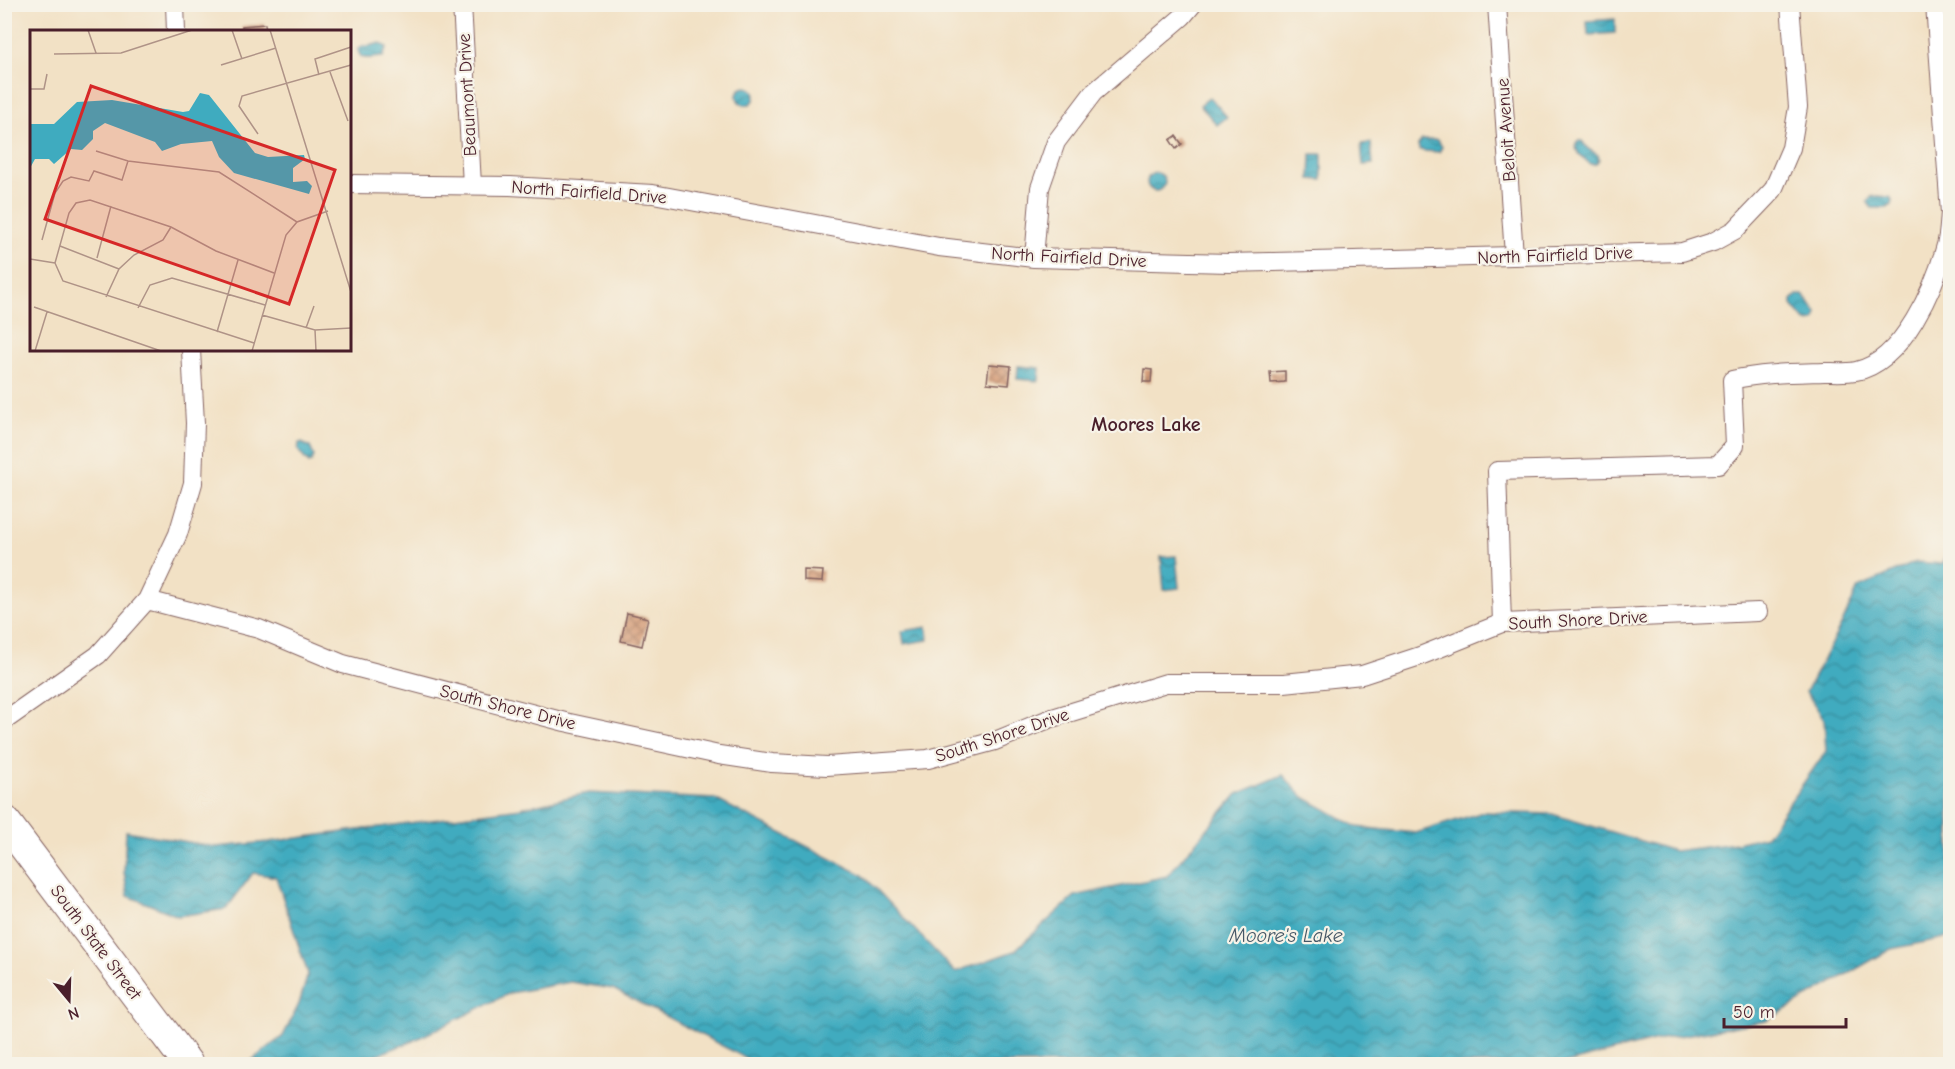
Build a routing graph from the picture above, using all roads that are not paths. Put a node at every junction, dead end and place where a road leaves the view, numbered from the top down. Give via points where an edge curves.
1 (175, 4) edge
2 (462, 4) edge
3 (1193, 4) edge
4 (1497, 4) edge
5 (1790, 4) edge
6 (1935, 4) edge
7 (176, 30) edge
8 (351, 184) edge
9 (472, 185) junction
10 (1514, 256) junction
11 (1034, 258) junction
12 (191, 351) edge
13 (147, 600) junction
14 (1758, 612) dead end
15 (1502, 623) junction
16 (4, 722) edge
17 (4, 820) edge
18 (189, 1065) edge

1 - 7 street
2 - 9 street, Beaumont Drive
3 - 11 street via 1093,93 1056,142 1040,189
4 - 10 street, Beloit Avenue
5 - 10 street, North Fairfield Drive via 1797,107 1791,148 1773,190 1735,230 1682,252
6 - 15 street via 1950,213 1946,244 1916,319 1894,348 1873,366 1855,371 1756,374 1732,380 1735,446 1718,465 1497,471
8 - 9 street, North Fairfield Drive
9 - 11 street, North Fairfield Drive via 653,194 939,247
10 - 11 street, North Fairfield Drive via 1229,263
12 - 13 street via 193,483 178,534
13 - 15 street, South Shore Drive via 259,629 343,664 565,722 719,755 827,766 928,759 995,741 1049,719 1166,683 1284,683 1362,675 1420,657
13 - 16 street via 98,655
14 - 15 street, South Shore Drive
17 - 18 main road, South State Street

